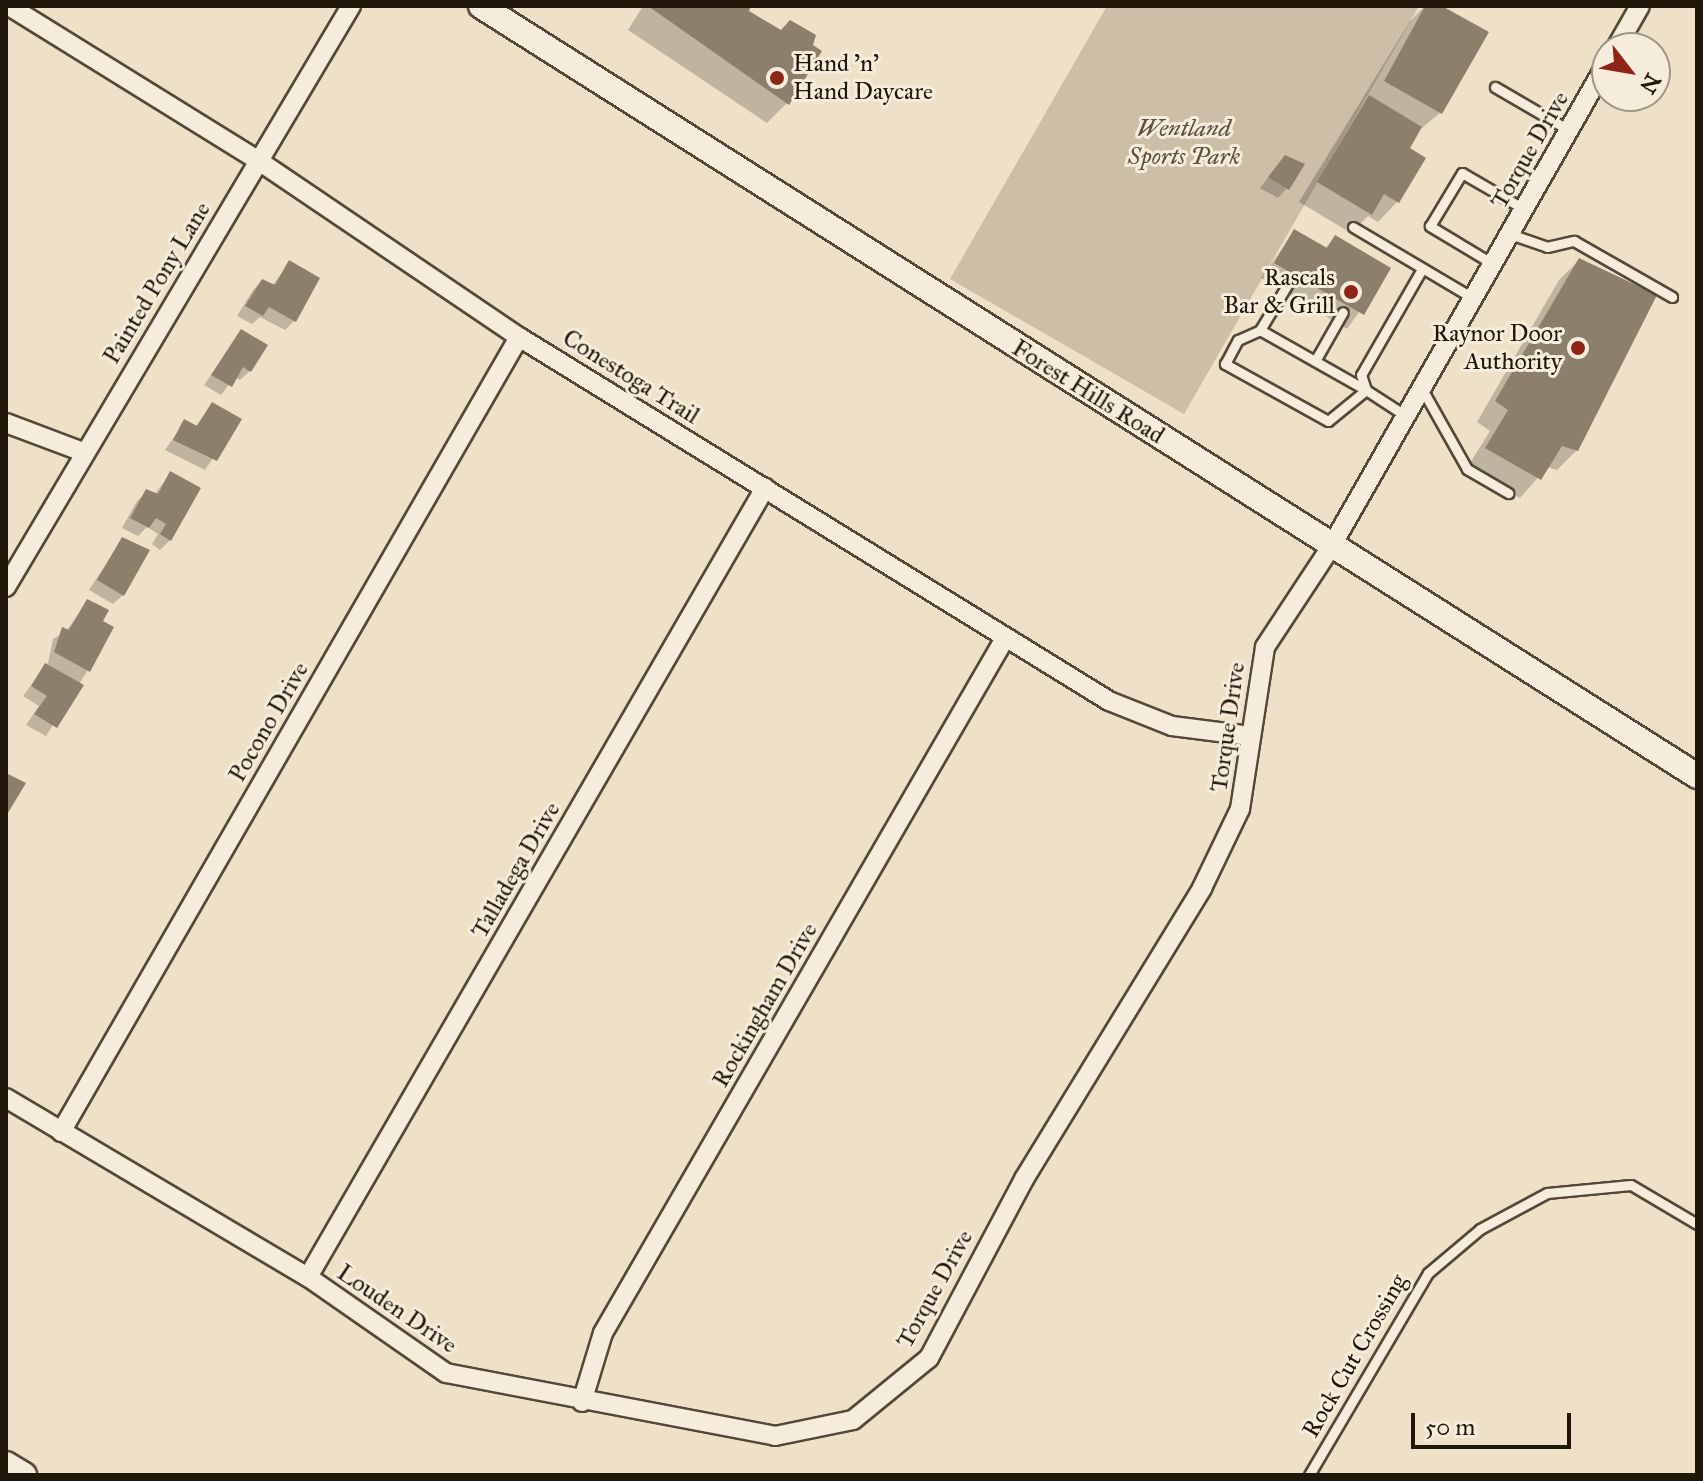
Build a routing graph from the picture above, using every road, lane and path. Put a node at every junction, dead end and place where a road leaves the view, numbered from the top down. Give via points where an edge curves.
1 (9, 6) edge
2 (351, 6) edge
3 (481, 6) edge
4 (1640, 6) edge
5 (1625, 32) edge
6 (1495, 87) dead end
7 (1591, 91) edge
8 (1569, 130) junction
9 (259, 161) junction
10 (1524, 209) junction
11 (1353, 227) dead end
12 (1510, 234) junction
13 (1493, 264) junction
14 (1422, 269) junction
15 (1289, 282) dead end
16 (1672, 297) dead end
17 (1473, 298) junction
18 (1343, 312) dead end
19 (1260, 330) junction
20 (519, 337) junction
21 (1315, 361) junction
22 (1422, 389) junction
23 (1366, 390) junction
24 (1406, 416) junction
25 (6, 423) edge
26 (83, 452) junction
27 (765, 488) junction
28 (1508, 493) dead end
29 (1331, 547) junction
30 (6, 587) edge
31 (1005, 638) junction
32 (1250, 736) junction
33 (1697, 776) edge
34 (6, 1098) edge
35 (61, 1132) junction
36 (1697, 1224) edge
37 (308, 1277) junction
38 (582, 1402) junction
39 (853, 1420) joint
40 (6, 1464) edge
41 (24, 1475) edge
42 (1309, 1475) edge

1 - 9 street, Conestoga Trail
2 - 9 street, Painted Pony Lane
3 - 29 street, Forest Hills Road
4 - 5 street
6 - 8 lane
7 - 8 street, Torque Drive
8 - 10 street, Torque Drive
9 - 20 street, Conestoga Trail
9 - 26 street, Painted Pony Lane
10 - 12 street, Torque Drive
10 - 13 lane via 1462,173 1430,226
11 - 14 lane
12 - 13 street, Torque Drive
12 - 16 lane via 1547,247 1574,241
13 - 17 street, Torque Drive
14 - 17 lane
14 - 23 lane via 1361,375
15 - 19 lane
17 - 22 street, Torque Drive
18 - 21 lane
19 - 21 lane
19 - 23 lane via 1238,340 1225,364 1328,421
20 - 27 street, Conestoga Trail
20 - 35 street, Pocono Drive
21 - 23 lane
22 - 24 street, Torque Drive
22 - 28 lane via 1467,469
23 - 24 lane
24 - 29 street, Torque Drive
25 - 26 street
26 - 30 street, Painted Pony Lane
27 - 31 street, Conestoga Trail
27 - 37 street, Talladega Drive
29 - 32 street, Torque Drive via 1265,647
29 - 33 street, Forest Hills Road
31 - 32 street, Conestoga Trail via 1109,701 1159,721
31 - 38 street, Rockingham Drive via 603,1333
32 - 39 street, Torque Drive via 1240,809 1202,888 1024,1179 929,1358
34 - 35 street, Louden Drive
35 - 37 street, Louden Drive
36 - 42 lane, Rock Cut Crossing via 1631,1185 1547,1193 1480,1229 1428,1273
37 - 38 street, Louden Drive via 446,1373
38 - 39 street, Louden Drive via 775,1436
40 - 41 street

